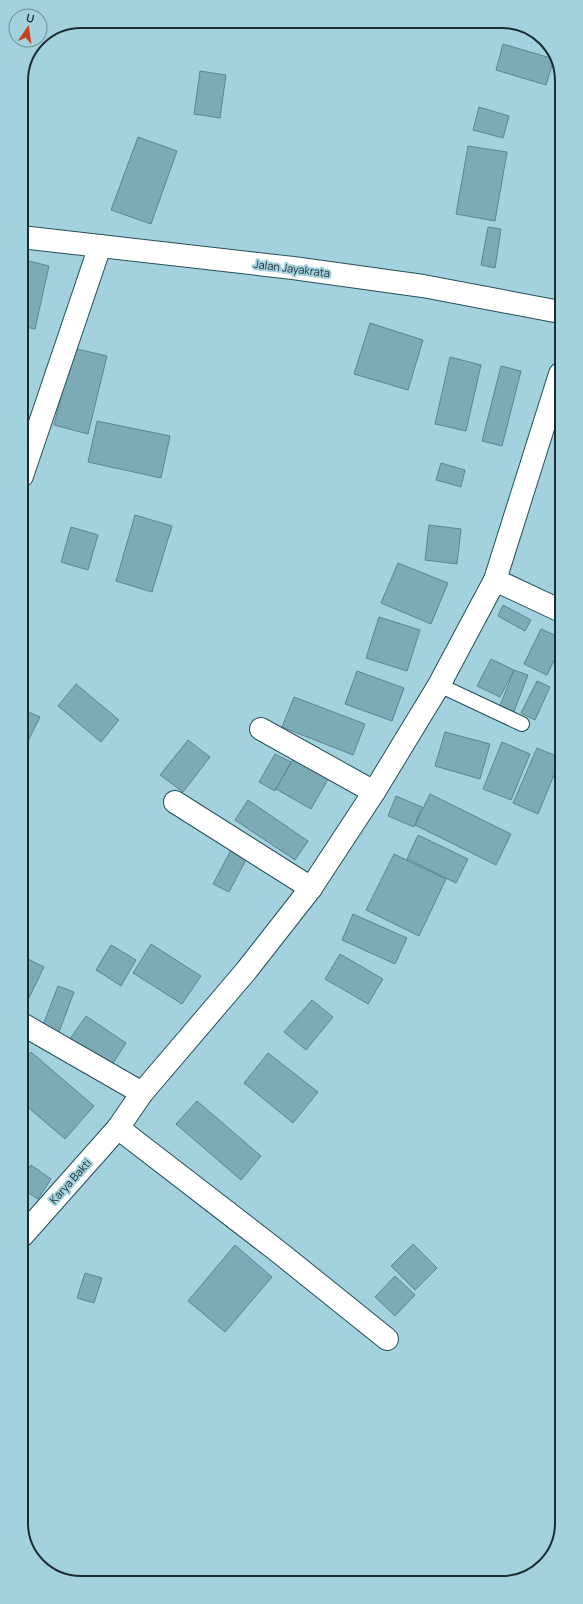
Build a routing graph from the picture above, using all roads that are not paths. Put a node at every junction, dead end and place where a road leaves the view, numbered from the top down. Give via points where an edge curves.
1 (28, 238) edge
2 (100, 246) junction
3 (555, 311) edge
4 (555, 390) edge
5 (28, 458) edge
6 (495, 580) junction
7 (555, 608) edge
8 (439, 685) junction
9 (522, 724) dead end
10 (261, 729) dead end
11 (374, 792) junction
12 (175, 802) dead end
13 (311, 888) junction
14 (28, 1027) edge
15 (142, 1093) junction
16 (118, 1128) junction
17 (28, 1229) edge
18 (387, 1339) dead end

1 - 2 street, Jalan Jayakrata
2 - 3 street, Jalan Jayakrata via 415,285
2 - 5 street
4 - 6 street, Karya Bakti
6 - 7 street
6 - 8 street, Karya Bakti
8 - 9 lane
8 - 11 street, Karya Bakti
10 - 11 street
11 - 13 street, Karya Bakti
12 - 13 street
13 - 15 street, Karya Bakti via 246,971
14 - 15 street
15 - 16 street, Karya Bakti
16 - 17 street, Karya Bakti
16 - 18 street

